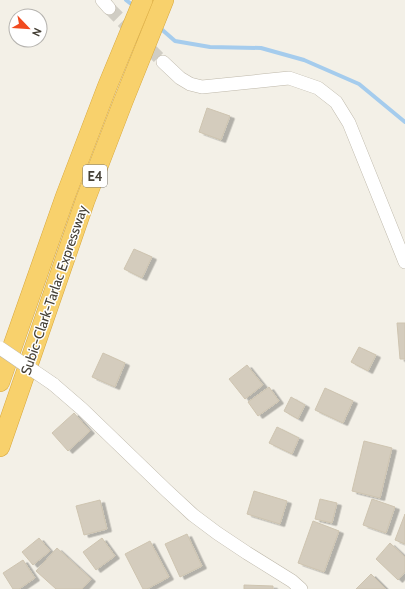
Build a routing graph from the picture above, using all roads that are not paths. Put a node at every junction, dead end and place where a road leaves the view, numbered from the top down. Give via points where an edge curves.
1 (143, 0) edge
2 (164, 0) edge
3 (163, 62) tunnel mouth
4 (405, 262) edge
5 (0, 348) edge
6 (0, 382) edge
7 (0, 448) edge
8 (301, 589) edge

1 - 6 highway, Subic-Clark-Tarlac Expressway / E4 via 65,197
2 - 7 highway, Subic-Clark-Tarlac Expressway / E4 via 86,201
3 - 4 street via 180,78 202,87 290,78 318,88 336,102 349,123
5 - 8 street, bridge via 53,384 82,409 193,515

